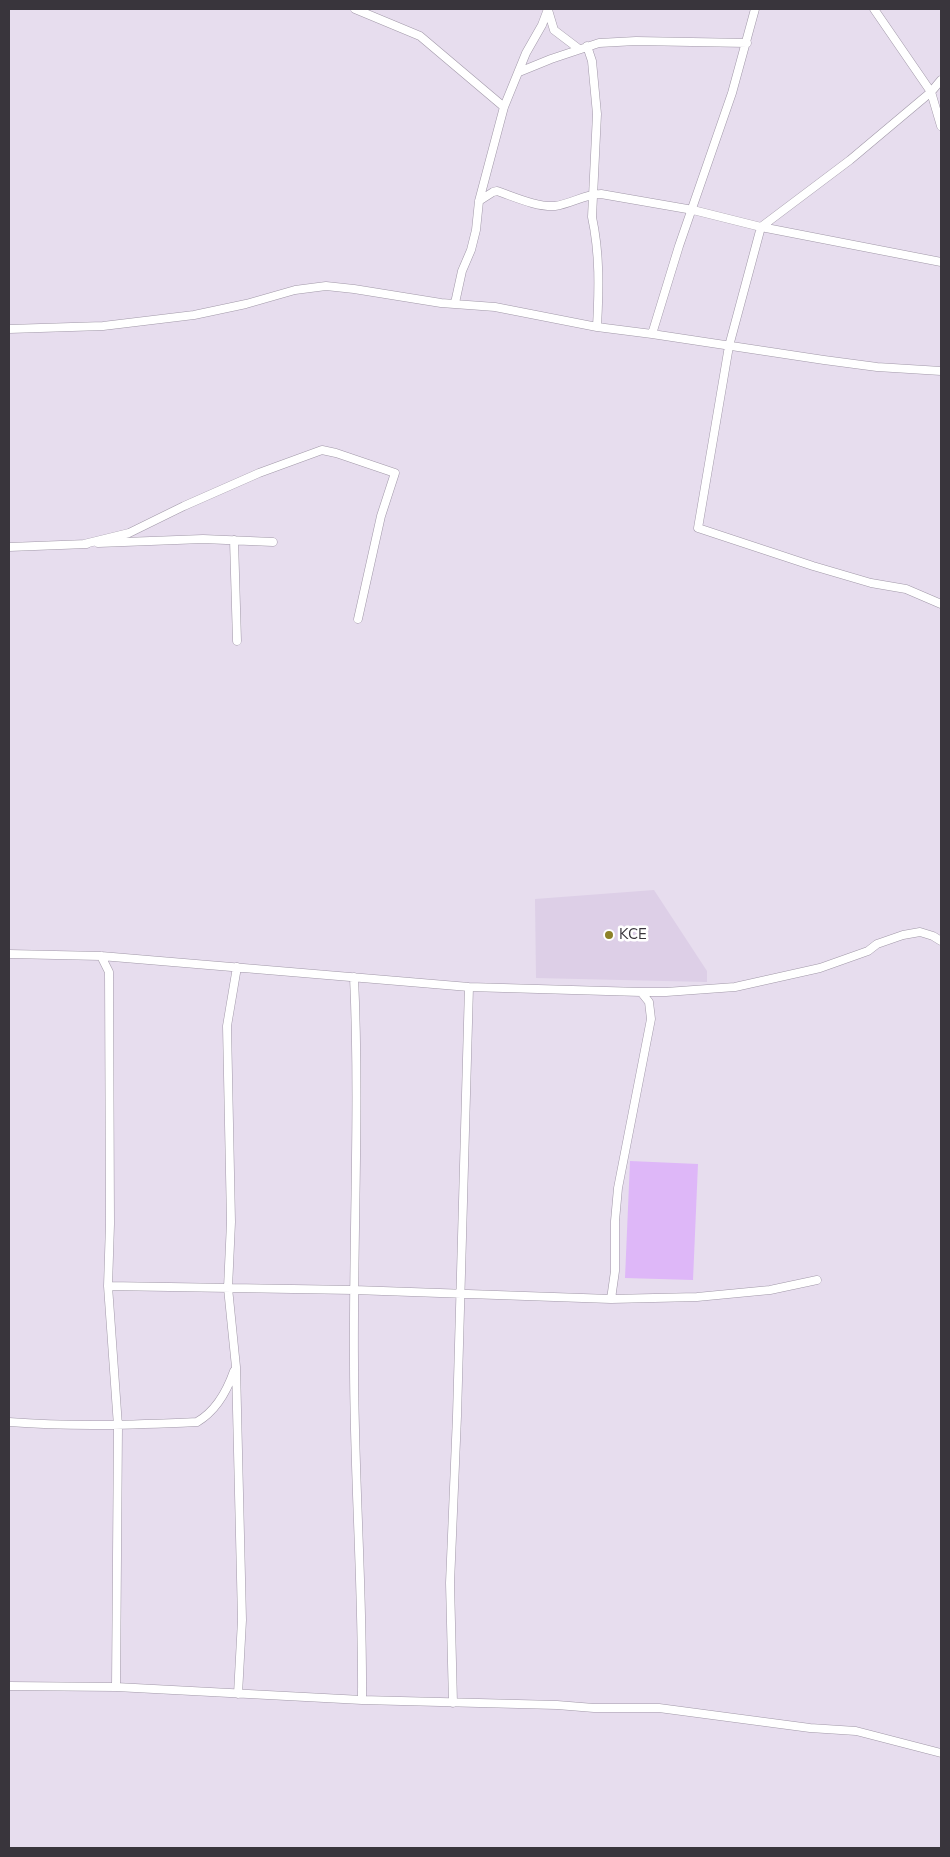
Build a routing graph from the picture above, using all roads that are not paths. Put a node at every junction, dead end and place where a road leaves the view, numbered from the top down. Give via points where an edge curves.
1 (355, 9) edge
2 (755, 9) edge
3 (874, 9) edge
4 (548, 10) edge
5 (747, 43) junction
6 (583, 47) junction
7 (519, 72) junction
8 (941, 80) edge
9 (931, 92) junction
10 (504, 107) junction
11 (941, 126) edge
12 (594, 194) junction
13 (479, 201) junction
14 (693, 210) junction
15 (761, 227) junction
16 (941, 262) edge
17 (455, 303) junction
18 (597, 327) junction
19 (9, 329) edge
20 (652, 334) junction
21 (729, 346) junction
22 (941, 372) edge
23 (234, 540) junction
24 (273, 542) dead end
25 (84, 544) junction
26 (9, 547) edge
27 (941, 604) edge
28 (358, 619) dead end
29 (237, 641) dead end
30 (941, 941) edge
31 (9, 954) edge
32 (101, 956) junction
33 (237, 967) junction
34 (354, 977) junction
35 (469, 986) junction
36 (641, 992) junction
37 (817, 1280) dead end
38 (108, 1286) junction
39 (228, 1288) junction
40 (354, 1290) junction
41 (459, 1294) junction
42 (611, 1299) junction
43 (236, 1367) junction
44 (9, 1422) edge
45 (118, 1426) junction
46 (9, 1686) edge
47 (116, 1687) junction
48 (238, 1694) junction
49 (362, 1700) junction
50 (453, 1703) junction
51 (941, 1753) edge

1 - 10 street via 420,36
2 - 5 street
3 - 9 street
4 - 6 street via 554,30
4 - 7 street
5 - 6 street via 636,41
5 - 14 street
6 - 7 street
6 - 12 street via 592,61 597,114
7 - 10 street
8 - 9 street
9 - 11 street
9 - 15 street via 850,160
10 - 13 street
12 - 13 street via 556,206 497,191
12 - 14 street
12 - 18 street via 592,217 599,279
13 - 17 street via 476,230
14 - 15 street
14 - 20 street
15 - 16 street
15 - 21 street
17 - 18 street via 496,307
17 - 19 street via 326,286 295,290 194,315 103,326
18 - 20 street
20 - 21 street
21 - 22 street via 878,367
21 - 27 street via 698,528 813,566 871,583 906,589
23 - 24 street
23 - 25 street
23 - 29 street
25 - 26 street
25 - 28 street via 129,533 184,506 306,455 322,450 336,453 395,473 381,516
30 - 36 street via 920,932 876,944 868,951 820,968 735,987
31 - 32 street
32 - 33 street
32 - 38 street via 109,972
33 - 34 street
33 - 39 street via 227,1026 231,1222
34 - 35 street
34 - 40 street via 357,1172
35 - 36 street
35 - 41 street
36 - 42 street via 649,1002 651,1019 618,1188
37 - 42 street via 761,1291 697,1297
38 - 39 street
38 - 45 street
39 - 40 street
39 - 43 street
40 - 41 street
40 - 49 street
41 - 42 street
41 - 50 street via 450,1583
43 - 45 street via 227,1391 206,1417 197,1422
43 - 48 street via 242,1620
44 - 45 street
45 - 47 street
46 - 47 street
47 - 48 street
48 - 49 street
49 - 50 street
50 - 51 street via 659,1708 856,1731

